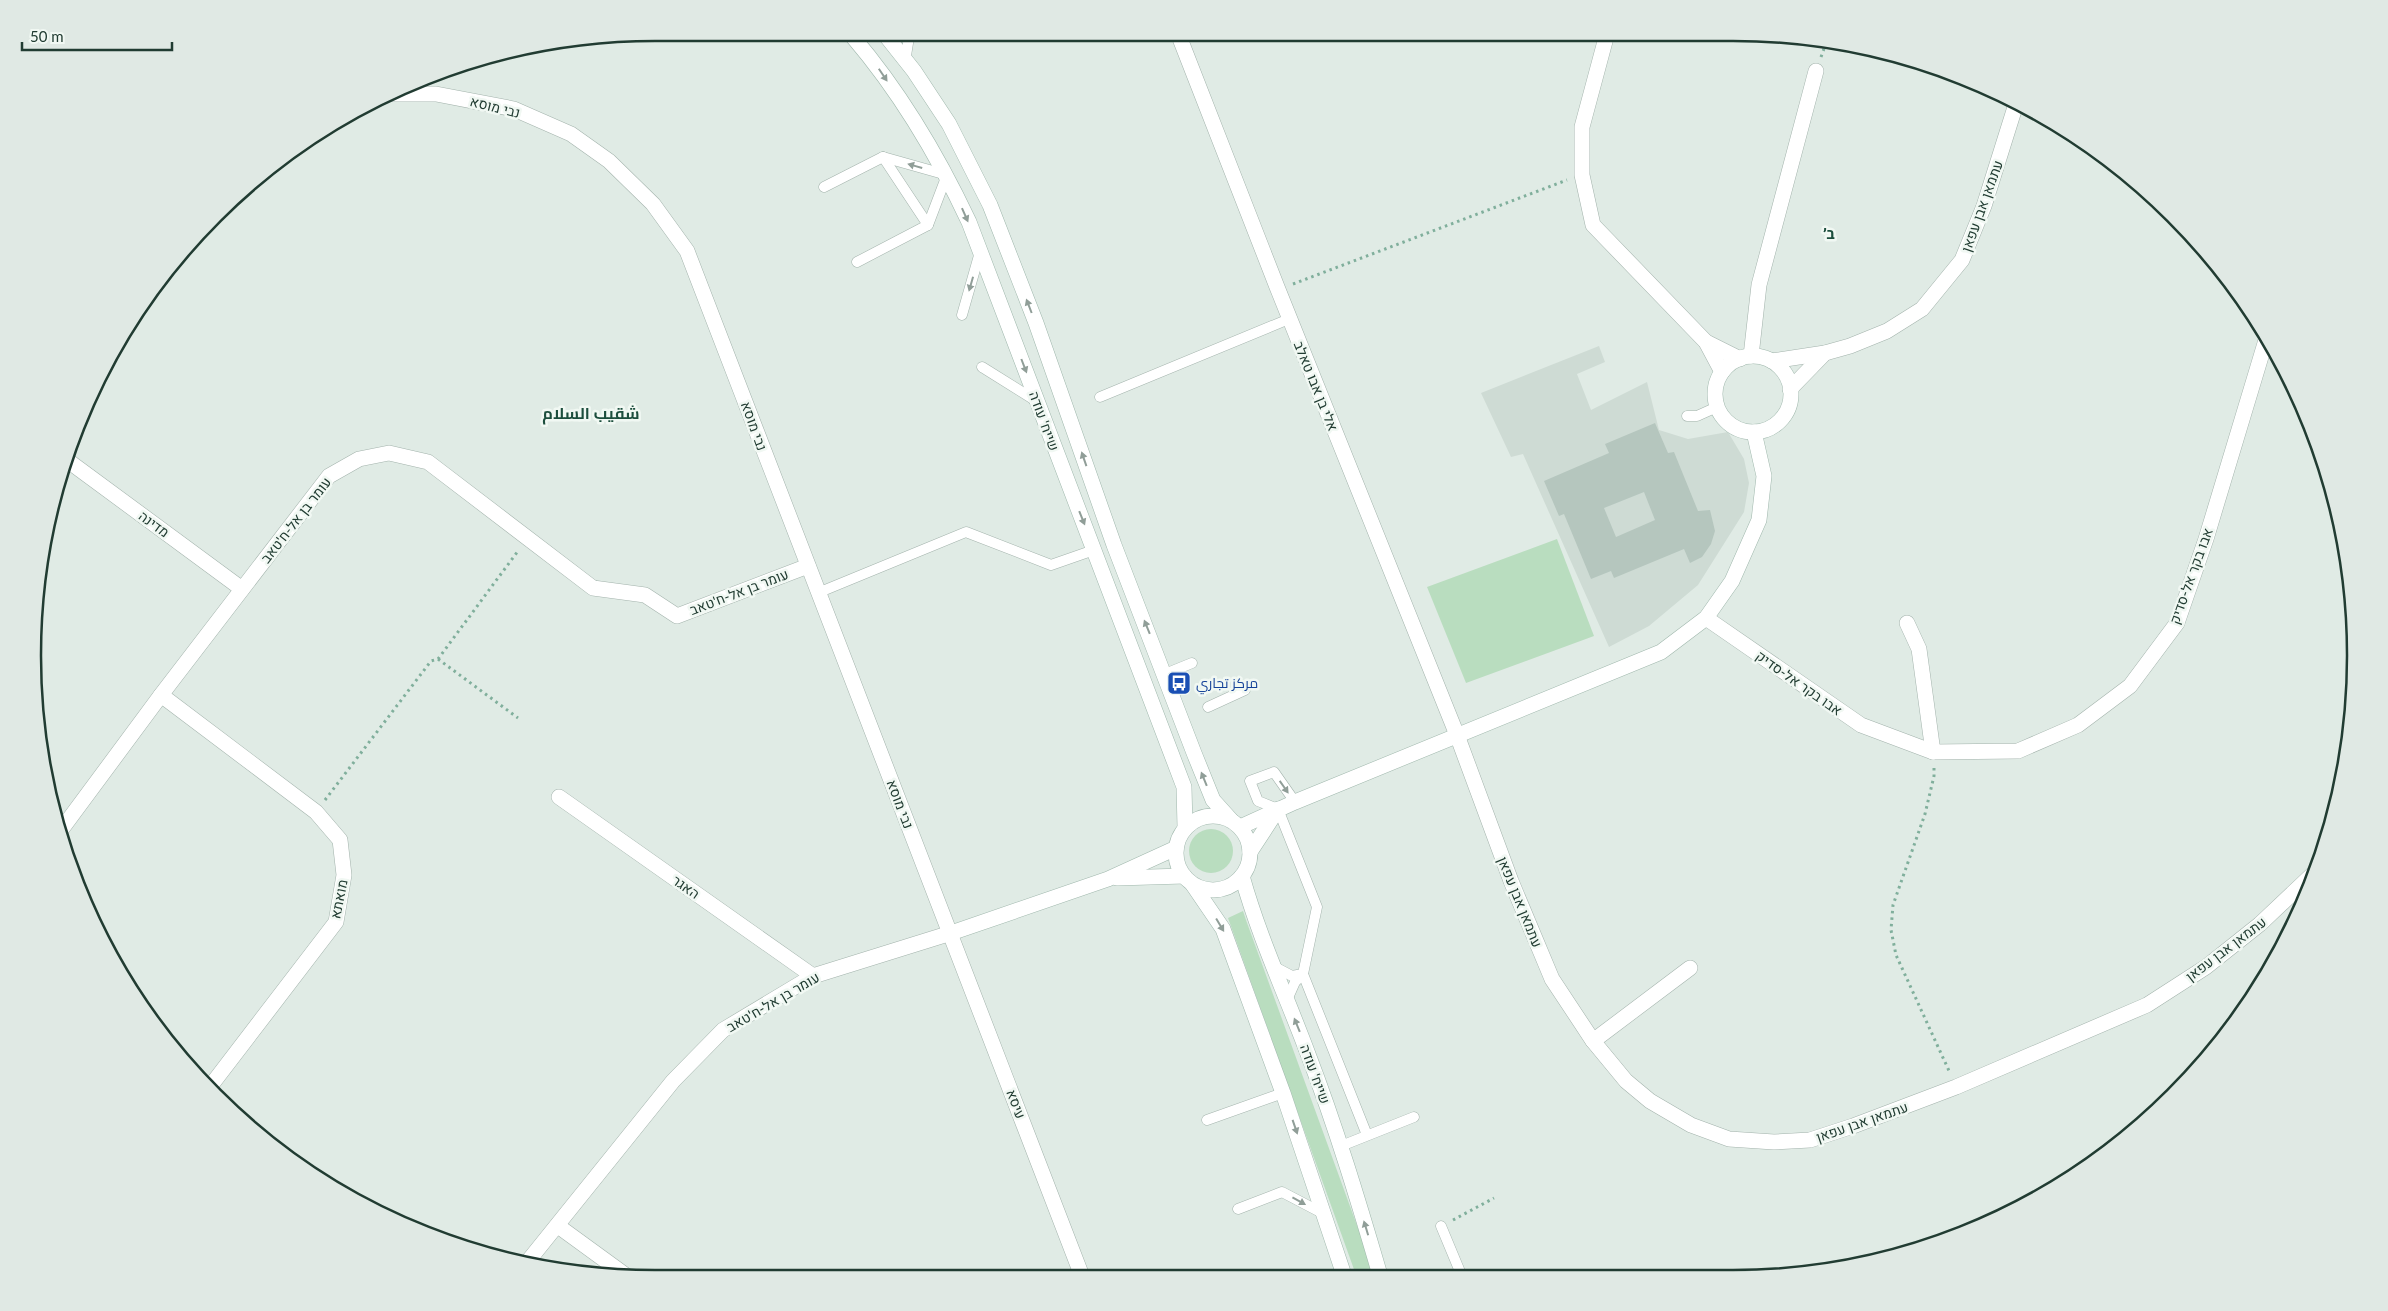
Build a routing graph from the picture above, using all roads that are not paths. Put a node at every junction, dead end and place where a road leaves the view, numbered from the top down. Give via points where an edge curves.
1 (856, 41) edge
2 (890, 41) edge
3 (908, 41) edge
4 (1181, 41) edge
5 (1603, 41) edge
6 (905, 62) junction
7 (1816, 71) dead end
8 (407, 94) edge
9 (2014, 110) edge
10 (883, 157) junction
11 (947, 175) junction
12 (824, 187) dead end
13 (928, 225) junction
14 (980, 252) junction
15 (856, 262) dead end
16 (962, 315) dead end
17 (1289, 318) junction
18 (1706, 342) junction
19 (2264, 348) edge
20 (1825, 353) junction
21 (1745, 358) junction
22 (1772, 361) junction
23 (982, 367) dead end
24 (1722, 372) junction
25 (1790, 388) junction
26 (1100, 397) dead end
27 (1038, 402) junction
28 (1717, 407) junction
29 (1688, 416) dead end
30 (1754, 432) junction
31 (72, 464) edge
32 (1094, 550) junction
33 (808, 566) junction
34 (242, 589) junction
35 (820, 592) junction
36 (1706, 618) junction
37 (1907, 623) dead end
38 (1192, 663) dead end
39 (1165, 674) junction
40 (1245, 690) dead end
41 (160, 695) junction
42 (1208, 707) dead end
43 (1456, 736) junction
44 (1933, 752) junction
45 (559, 797) dead end
46 (1295, 802) junction
47 (1278, 809) junction
48 (65, 823) edge
49 (1235, 823) junction
50 (1185, 827) junction
51 (1176, 848) junction
52 (1250, 852) junction
53 (1242, 876) junction
54 (1108, 879) junction
55 (1189, 880) junction
56 (2303, 884) edge
57 (951, 933) junction
58 (1274, 966) junction
59 (1690, 968) dead end
60 (1303, 974) junction
61 (813, 976) junction
62 (1287, 1000) junction
63 (1593, 1041) junction
64 (214, 1082) edge
65 (1283, 1093) junction
66 (1414, 1117) dead end
67 (1207, 1120) dead end
68 (1367, 1135) junction
69 (1341, 1146) junction
70 (1238, 1209) dead end
71 (1326, 1215) junction
72 (558, 1226) junction
73 (1441, 1226) road end
74 (532, 1257) edge
75 (616, 1268) edge
76 (1080, 1270) edge
77 (1342, 1270) edge
78 (1378, 1270) edge
79 (1459, 1270) edge

1 -> 11 street, שייח' עודה via 874,62
2 - 6 street, שייח' עודה
3 - 6 lane
4 - 17 street, אלי בן אבו טאלב
5 - 18 street via 1582,127 1582,174 1593,225
39 -> 6 street, שייח' עודה via 1114,545 1036,323 990,206 949,124
7 - 21 street via 1759,285
8 - 33 street, נבי מוסא via 436,94 514,109 571,134 609,161 653,204 687,251
9 - 20 street, עתמאן אבן עפאן via 1984,206 1962,260 1922,309 1887,331
11 -> 10 lane
10 - 12 lane
10 - 13 lane
11 - 13 lane
11 -> 14 street, שייח' עודה
13 - 15 lane
14 -> 16 lane
14 -> 27 street, שייח' עודה
17 - 26 lane
17 - 43 street, אלי בן אבו טאלב
18 - 21 street
18 - 24 street
19 - 44 street, אבו בקר אל-סדיק via 2177,623 2130,686 2078,725 2018,751
20 - 22 street, עתמאן אבן עפאן
20 - 25 street, עתמאן אבן עפאן
21 - 22 street
21 - 24 street
22 - 25 street via 1786,376
23 - 27 lane
24 - 28 street via 1716,383
25 - 30 street via 1786,414 1766,430
27 -> 32 street, שייח' עודה
28 - 29 lane via 1697,416
28 - 30 street via 1731,426
30 - 36 street via 1764,476 1759,520 1732,581
31 - 34 street, מדינה
32 - 35 lane via 1051,565 966,532
32 - 50 street, שייח' עודה via 1184,787
33 - 34 street, עומר בן אל-ח'טאב via 677,616 645,595 593,588 428,462 389,452 359,459 329,476
33 - 35 street, נבי מוסא
34 - 41 street, עומר בן אל-ח'טאב
35 - 57 street, נבי מוסא
36 - 43 street via 1661,652
36 - 44 street, אבו בקר אל-סדיק via 1861,725
37 - 44 street via 1919,649
38 - 39 lane
49 -> 39 street, שייח' עודה via 1213,800
40 - 42 lane
41 - 48 street, עומר בן אל-ח'טאב
41 - 64 street, מואתא via 316,812 340,840 344,876 336,922
43 - 46 street
43 - 63 street, עתמאן אבן עפאן via 1552,979
45 - 61 street, האגר
46 - 47 street
47 -> 46 lane via 1258,801 1250,780 1274,772
47 - 49 street
47 - 52 street
47 - 60 lane via 1317,908
49 - 50 street via 1214,815
49 - 52 street via 1247,839
50 - 51 street
51 - 54 street, עומר בן אל-ח'טאב
51 - 55 street via 1177,862
52 - 53 street
53 - 55 street via 1231,886 1217,890 1204,889
53 - 58 street, שייח' עודה
54 - 55 street, עומר בן אל-ח'טאב
54 - 57 street, עומר בן אל-ח'טאב
55 -> 65 street via 1223,930
56 - 63 street, עתמאן אבן עפאן via 2260,924 2206,967 2147,1004 1956,1087 1810,1140 1729,1139 1691,1125 1650,1101 1626,1081
57 - 61 street, עומר בן אל-ח'טאב
57 - 76 street, עיסא
58 - 60 lane via 1292,976
58 - 62 street, שייח' עודה
59 - 63 street
60 - 62 lane via 1295,982
60 - 68 lane
61 - 72 street, עומר בן אל-ח'טאב via 723,1030 673,1081
69 -> 62 street, שייח' עודה
65 - 67 lane
65 -> 71 street
66 - 68 lane
68 - 69 lane
78 -> 69 street, שייח' עודה
70 -> 71 lane via 1282,1192
71 - 77 street
72 - 74 street, עומר בן אל-ח'טאב
72 - 75 street
73 - 79 lane

